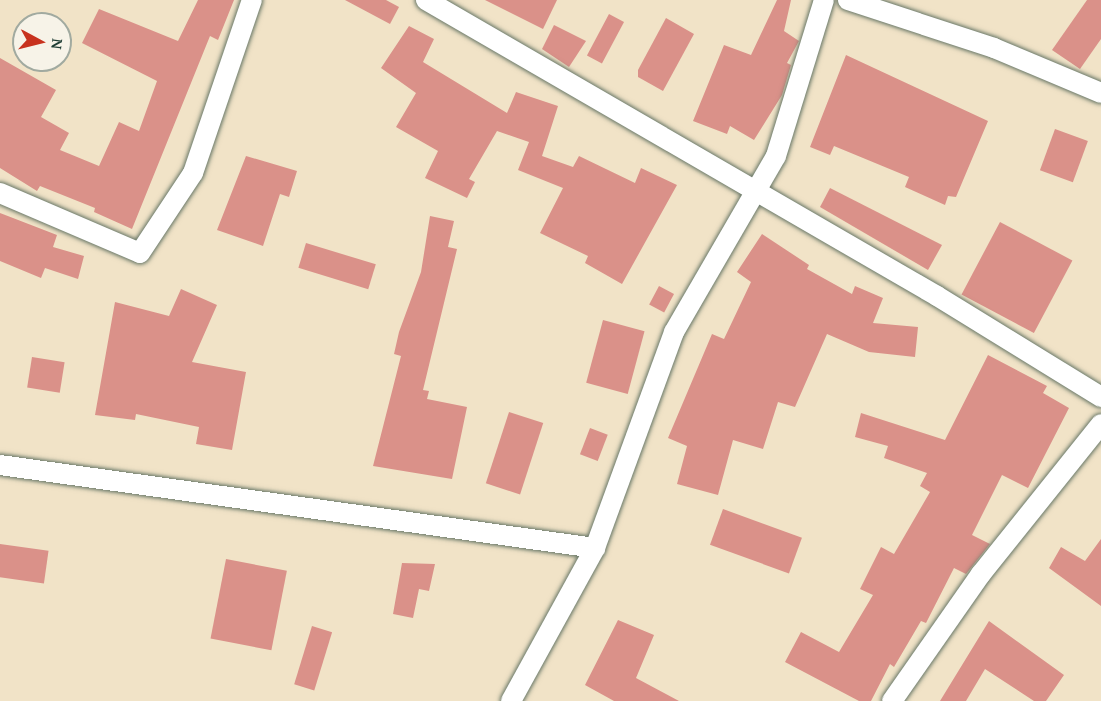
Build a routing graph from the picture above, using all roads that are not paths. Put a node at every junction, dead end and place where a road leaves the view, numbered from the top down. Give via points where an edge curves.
1 (252, 0) edge
2 (426, 0) edge
3 (824, 0) edge
4 (848, 0) edge
5 (1101, 93) edge
6 (758, 191) junction
7 (0, 193) edge
8 (1101, 397) edge
9 (1101, 424) edge
10 (0, 465) edge
11 (595, 548) junction
12 (511, 701) edge
13 (892, 701) edge

1 - 7 street via 193,173 140,253
2 - 6 street
3 - 6 street via 784,133
4 - 5 street via 994,48
6 - 8 street
6 - 11 street via 728,232 674,332
9 - 13 street via 981,574
10 - 11 street
11 - 12 street

